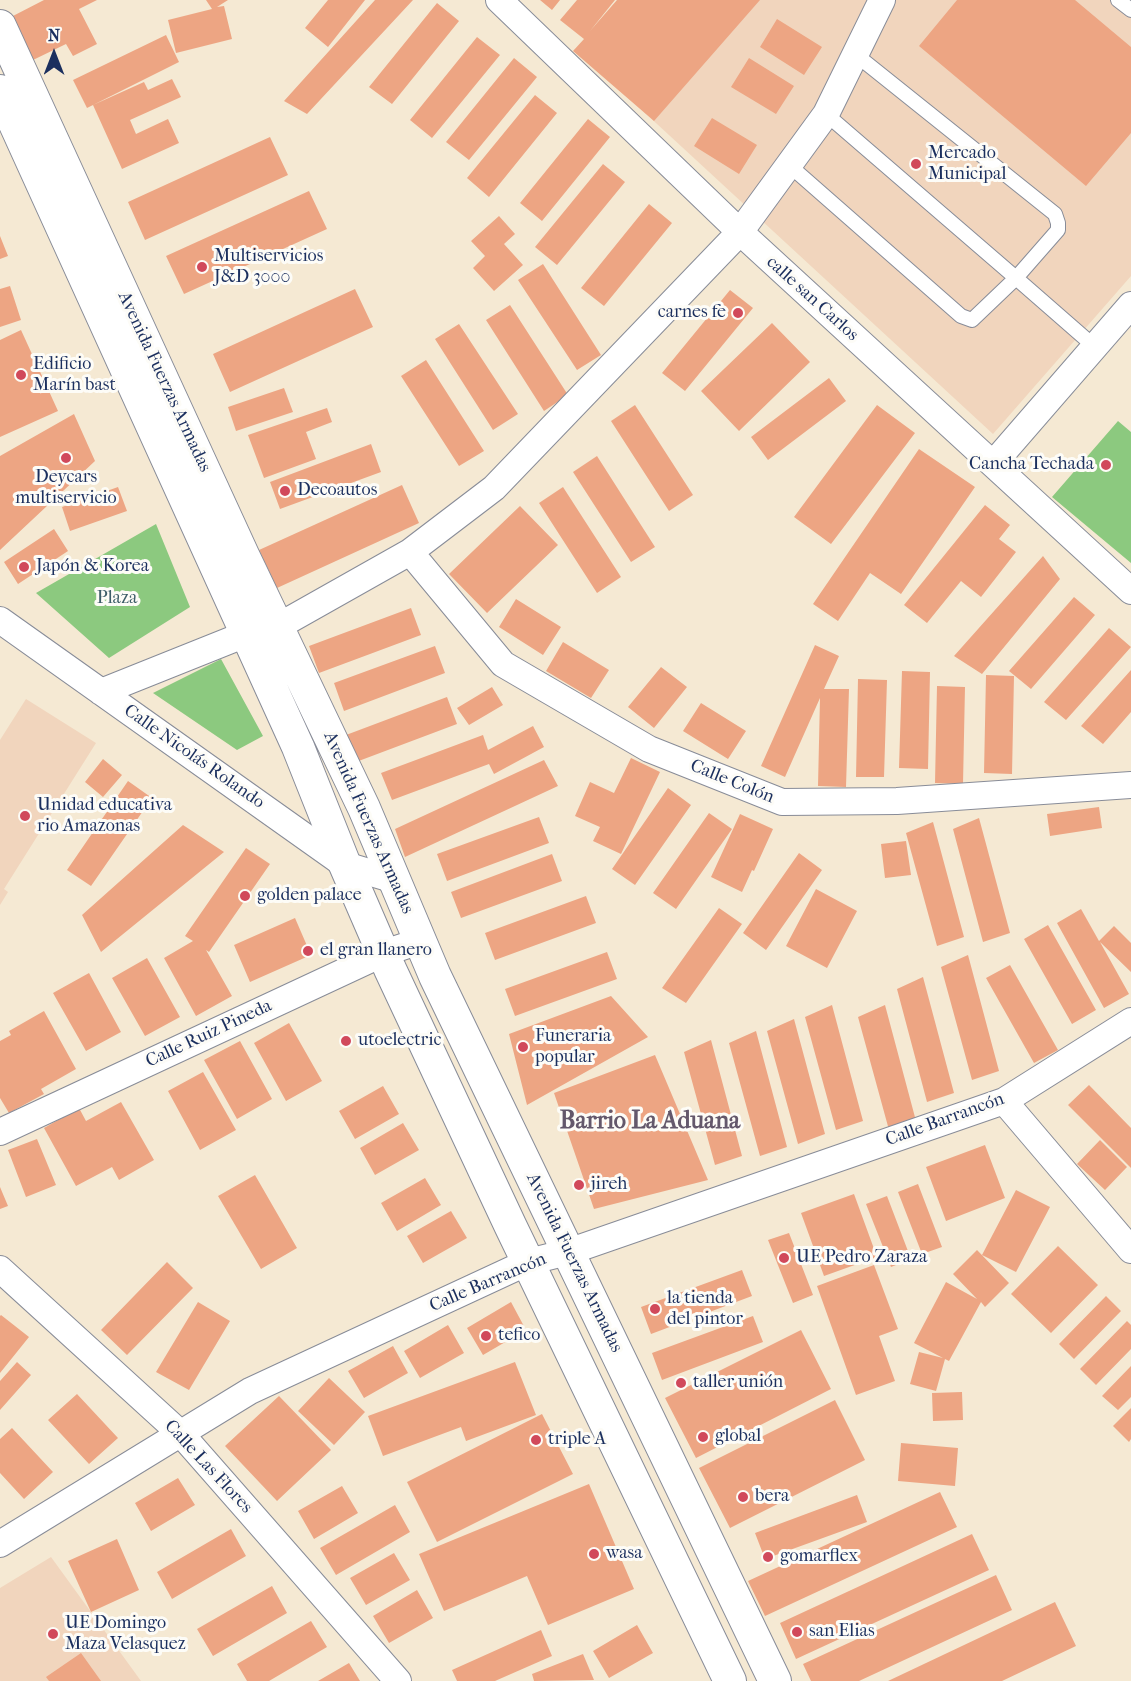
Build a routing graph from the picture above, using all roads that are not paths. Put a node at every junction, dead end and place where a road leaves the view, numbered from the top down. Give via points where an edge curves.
1 (499, 0) edge
2 (882, 0) edge
3 (1119, 0) edge
4 (1131, 10) edge
5 (0, 26) edge
6 (855, 54) junction
7 (9, 88) edge
8 (826, 114) junction
9 (789, 165) junction
10 (740, 232) junction
11 (1016, 278) junction
12 (1131, 305) edge
13 (1095, 347) junction
14 (993, 464) junction
15 (410, 552) junction
16 (1131, 591) edge
17 (0, 620) edge
18 (277, 627) junction
19 (246, 634) junction
20 (101, 692) junction
21 (1131, 785) edge
22 (345, 865) junction
23 (394, 880) junction
24 (420, 941) junction
25 (384, 953) junction
26 (1131, 1021) edge
27 (1004, 1101) junction
28 (0, 1132) edge
29 (1131, 1250) edge
30 (568, 1252) junction
31 (528, 1262) junction
32 (0, 1269) edge
33 (181, 1434) junction
34 (0, 1544) edge
35 (398, 1681) edge
36 (730, 1681) edge
37 (775, 1681) edge

1 - 10 street, calle san Carlos
2 - 6 street
3 - 4 lane
5 - 7 street, Avenida Fuerzas Armadas
6 - 8 street
6 - 11 lane via 1054,214 1058,230
7 - 18 street, Avenida Fuerzas Armadas
7 - 19 street, Avenida Fuerzas Armadas
8 - 9 street
8 - 11 lane
9 - 10 street
9 - 11 lane via 967,320 972,321
10 - 14 street, calle san Carlos
10 - 15 street via 494,488
11 - 13 lane
12 - 13 street
13 - 14 street
14 - 16 street, calle san Carlos
15 - 18 street
15 - 21 street, Calle Colón via 503,664 649,749 782,802 897,801
17 - 20 street, Calle Nicolás Rolando
18 - 19 street
18 - 23 street, Avenida Fuerzas Armadas
19 - 20 street
19 - 22 street, Avenida Fuerzas Armadas
20 - 22 street, Calle Nicolás Rolando
22 - 23 street, Calle Nicolás Rolando
22 - 25 street, Avenida Fuerzas Armadas
23 - 24 street, Avenida Fuerzas Armadas
24 - 25 street, Calle Ruiz Pineda
24 - 30 street, Avenida Fuerzas Armadas
25 - 28 street, Calle Ruiz Pineda
25 - 31 street, Avenida Fuerzas Armadas
26 - 27 street, Calle Barrancón
27 - 29 street
27 - 30 street, Calle Barrancón
30 - 31 street, Calle Barrancón
30 - 37 street, Avenida Fuerzas Armadas
31 - 33 street, Calle Barrancón via 250,1391
31 - 36 street, Avenida Fuerzas Armadas
32 - 33 street, Calle Las Flores
33 - 34 street, Calle Barrancón
33 - 35 street, Calle Las Flores

